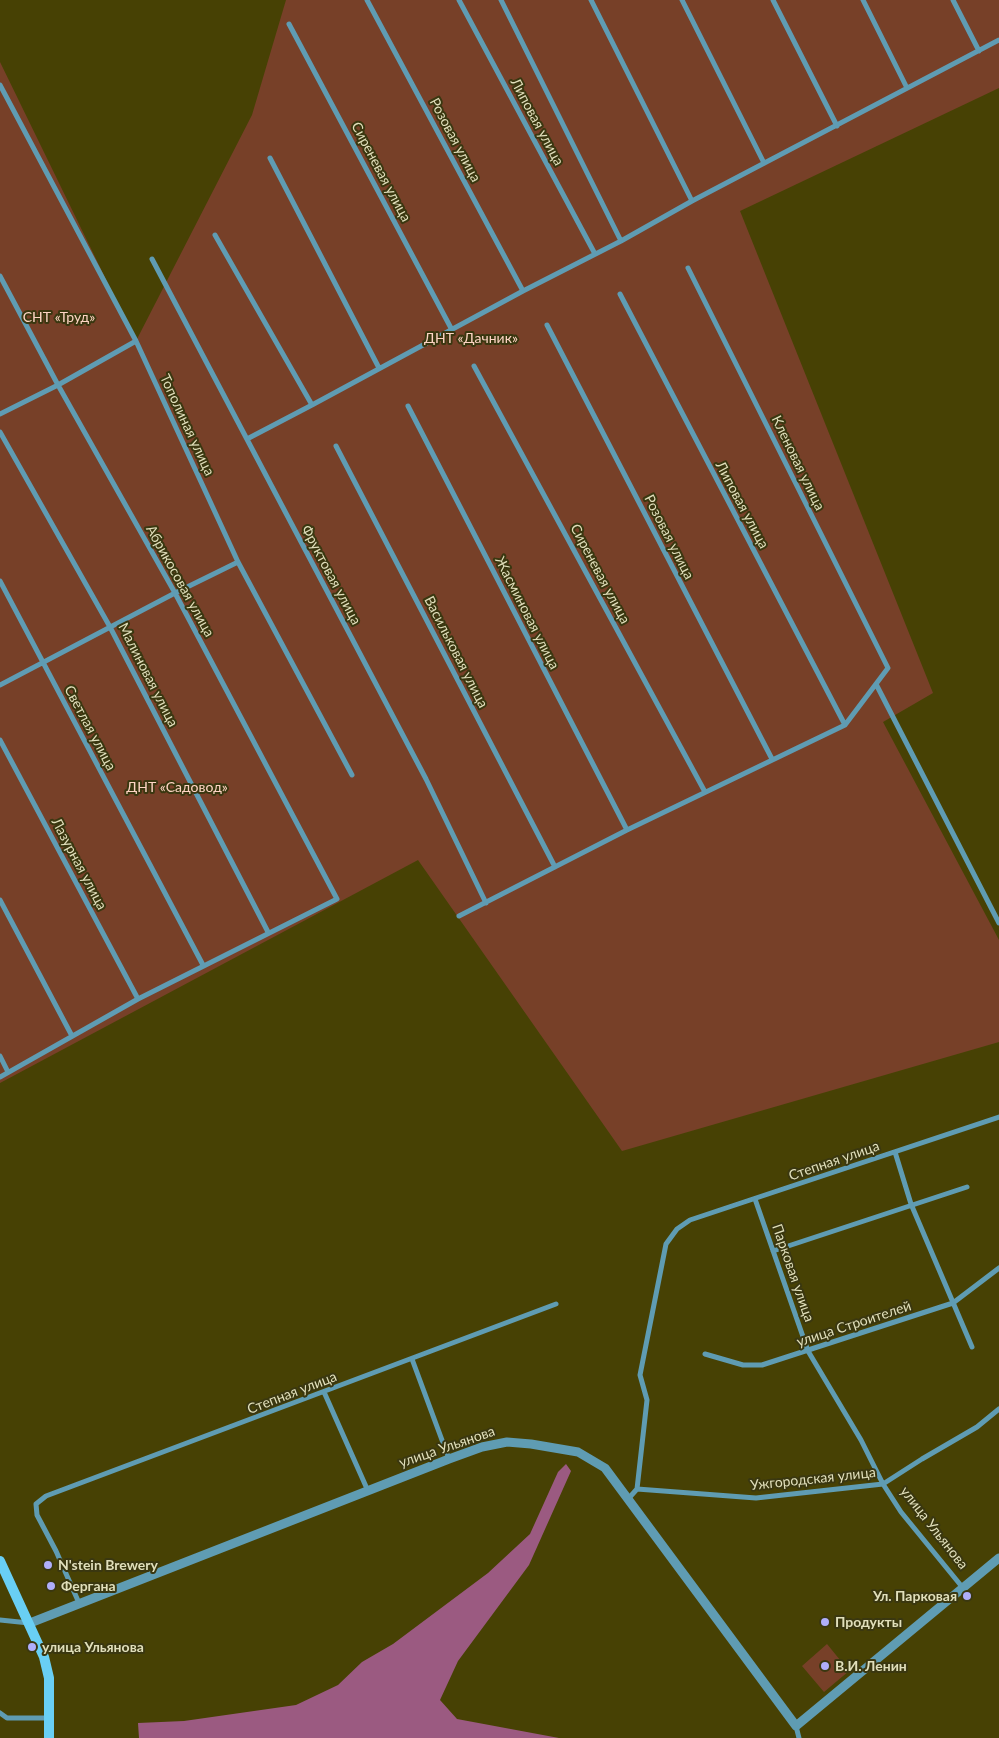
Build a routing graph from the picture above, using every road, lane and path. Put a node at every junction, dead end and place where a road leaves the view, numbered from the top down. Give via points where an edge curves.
1 (367, 0) edge
2 (459, 0) edge
3 (501, 0) edge
4 (591, 0) edge
5 (682, 0) edge
6 (773, 0) edge
7 (863, 0) edge
8 (954, 0) edge
9 (289, 24) dead end
10 (999, 40) edge
11 (979, 51) junction
12 (0, 85) edge
13 (907, 88) junction
14 (837, 126) junction
15 (270, 158) dead end
16 (764, 163) junction
17 (692, 201) junction
18 (215, 235) dead end
19 (621, 241) junction
20 (595, 254) junction
21 (152, 259) dead end
22 (688, 268) dead end
23 (0, 276) edge
24 (523, 291) junction
25 (620, 294) dead end
26 (547, 325) dead end
27 (452, 330) junction
28 (136, 341) junction
29 (474, 366) dead end
30 (379, 368) junction
31 (58, 385) junction
32 (312, 405) junction
33 (408, 406) dead end
34 (0, 414) edge
35 (0, 432) edge
36 (247, 439) junction
37 (336, 446) dead end
38 (238, 562) junction
39 (0, 581) edge
40 (175, 593) junction
41 (110, 627) junction
42 (42, 663) junction
43 (876, 684) junction
44 (0, 686) edge
45 (845, 726) junction
46 (0, 740) edge
47 (772, 759) junction
48 (352, 774) dead end
49 (705, 792) junction
50 (627, 830) junction
51 (555, 867) junction
52 (0, 900) edge
53 (486, 903) junction
54 (459, 916) dead end
55 (999, 923) edge
56 (268, 932) junction
57 (203, 965) junction
58 (138, 999) junction
59 (72, 1036) junction
60 (0, 1056) edge
61 (8, 1072) junction
62 (0, 1076) edge
63 (999, 1117) edge
64 (895, 1152) junction
65 (967, 1186) dead end
66 (755, 1199) junction
67 (911, 1204) junction
68 (774, 1251) junction
69 (999, 1268) edge
70 (953, 1303) junction
71 (556, 1304) dead end
72 (972, 1347) dead end
73 (808, 1351) junction
74 (705, 1354) dead end
75 (412, 1359) junction
76 (324, 1392) junction
77 (999, 1409) edge
78 (449, 1459) junction
79 (883, 1484) junction
80 (637, 1488) junction
81 (368, 1491) junction
82 (629, 1498) junction
83 (999, 1558) edge
84 (0, 1561) edge
85 (963, 1588) junction
86 (79, 1603) junction
87 (0, 1620) edge
88 (30, 1623) junction
89 (0, 1713) edge
90 (50, 1718) junction
91 (796, 1726) junction
92 (49, 1738) edge
93 (799, 1738) edge

1 - 24 street, Розовая улица
2 - 20 street, Липовая улица
3 - 19 street
4 - 17 street
5 - 16 street
6 - 14 street
7 - 13 street
8 - 11 street
9 - 27 street, Сиреневая улица
10 - 11 street
11 - 13 street
12 - 28 street, Тополиная улица
13 - 14 street
14 - 16 street
15 - 30 street
16 - 17 street
17 - 19 street
18 - 32 street
19 - 20 street
20 - 24 street
21 - 36 street, Фруктовая улица
22 - 43 street, Кленовая улица via 888,668
23 - 31 street, Абрикосовая улица
24 - 27 street
25 - 45 street, Липовая улица
26 - 47 street, Розовая улица
27 - 30 street
28 - 31 street
28 - 38 street, Тополиная улица
29 - 49 street, Сиреневая улица
30 - 32 street
31 - 34 street
31 - 40 street, Абрикосовая улица
32 - 36 street
33 - 50 street, Жасминовая улица
35 - 41 street, Малиновая улица
36 - 53 street, Фруктовая улица via 426,779
37 - 51 street, Васильковая улица
38 - 40 street
38 - 48 street, Тополиная улица
39 - 42 street, Светлая улица
40 - 41 street
40 - 56 street, Абрикосовая улица via 337,899
41 - 42 street
41 - 56 street, Малиновая улица
42 - 44 street
42 - 57 street, Светлая улица
43 - 45 street
43 - 55 street
45 - 47 street
46 - 58 street, Лазурная улица
47 - 49 street
49 - 50 street
50 - 51 street
51 - 53 street
52 - 59 street
53 - 54 street
56 - 57 street
57 - 58 street
58 - 59 street
59 - 61 street
60 - 61 street
61 - 62 street
63 - 64 street, Степная улица
64 - 66 street, Степная улица
64 - 67 street
65 - 67 street
66 - 68 street, Парковая улица
66 - 80 street, Степная улица via 690,1220 677,1229 666,1244 640,1375 647,1400
67 - 68 street
67 - 70 street
68 - 73 street, Парковая улица
69 - 70 street, улица Строителей
70 - 72 street
70 - 73 street, улица Строителей
71 - 75 street, Степная улица
73 - 74 street, улица Строителей via 762,1365 743,1365
73 - 79 street, Парковая улица
75 - 76 street, Степная улица
75 - 78 street
76 - 81 street
76 - 86 street, Степная улица via 46,1496 36,1504 37,1515
77 - 79 street, Ужгородская улица via 977,1427
78 - 81 street, улица Ульянова
78 - 82 street, улица Ульянова via 507,1442 578,1452 606,1468
79 - 80 street, Ужгородская улица via 756,1498
79 - 85 street, улица Ульянова via 901,1512
80 - 82 street
81 - 86 street, улица Ульянова
82 - 91 street, улица Ульянова
83 - 85 street, улица Ульянова
84 - 88 main road
85 - 91 street, улица Ульянова
86 - 88 street, улица Ульянова
87 - 88 street, улица Ульянова
88 - 90 main road via 49,1678
89 - 90 street via 7,1718
90 - 92 main road
91 - 93 street, улица Ульянова

